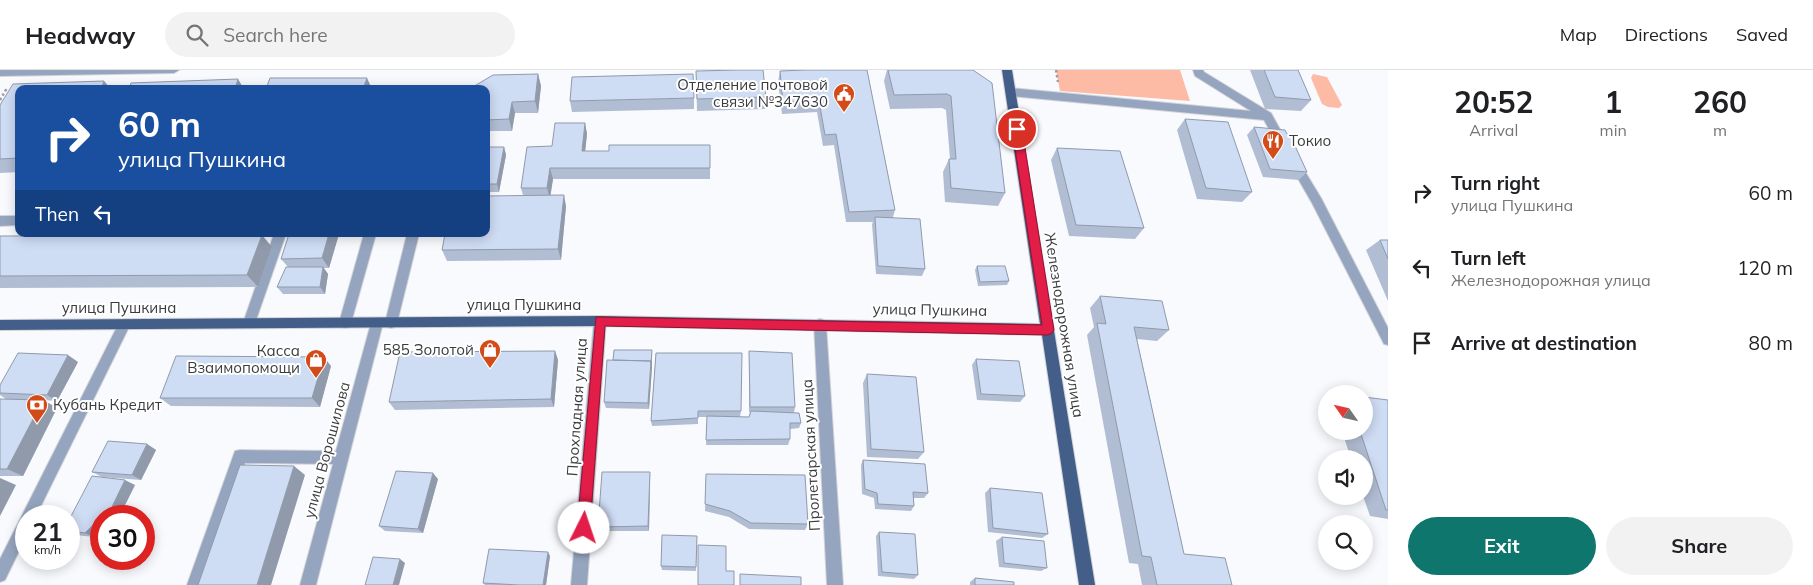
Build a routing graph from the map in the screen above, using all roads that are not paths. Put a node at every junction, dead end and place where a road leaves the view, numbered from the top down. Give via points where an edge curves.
1 (174, 70) edge
2 (1007, 70) edge
3 (1198, 70) edge
4 (0, 73) edge
5 (1012, 92) junction
6 (1267, 116) junction
7 (15, 220) edge
8 (0, 221) edge
9 (279, 237) edge
10 (369, 237) edge
11 (412, 237) edge
12 (600, 321) junction
13 (248, 323) junction
14 (345, 323) junction
15 (377, 323) junction
16 (391, 323) junction
17 (124, 324) junction
18 (820, 324) junction
19 (0, 325) edge
20 (1048, 330) junction
21 (1388, 340) edge
22 (341, 458) junction
23 (34, 505) edge
24 (15, 544) edge
25 (0, 574) edge
26 (195, 585) edge
27 (308, 585) edge
28 (579, 585) edge
29 (835, 585) edge
30 (1087, 585) edge

1 - 4 street
2 - 5 main road, Железнодорожная улица
3 - 6 street via 1199,74
5 - 6 street
5 - 20 main road, Железнодорожная улица
6 - 21 street via 1317,201
7 - 8 street
9 - 13 street
10 - 14 street
11 - 16 street
12 - 16 main road, улица Пушкина
12 - 18 main road, улица Пушкина
12 - 28 street, Прохладная улица
13 - 14 main road, улица Пушкина
13 - 17 main road, улица Пушкина
14 - 15 main road, улица Пушкина
15 - 16 main road, улица Пушкина
15 - 22 street, улица Ворошилова
17 - 19 main road, улица Пушкина
17 - 23 street
18 - 20 main road, улица Пушкина
18 - 29 street, Пролетарская улица
20 - 30 main road, Железнодорожная улица
22 - 26 street via 240,456
22 - 27 street, улица Ворошилова
24 - 25 street

